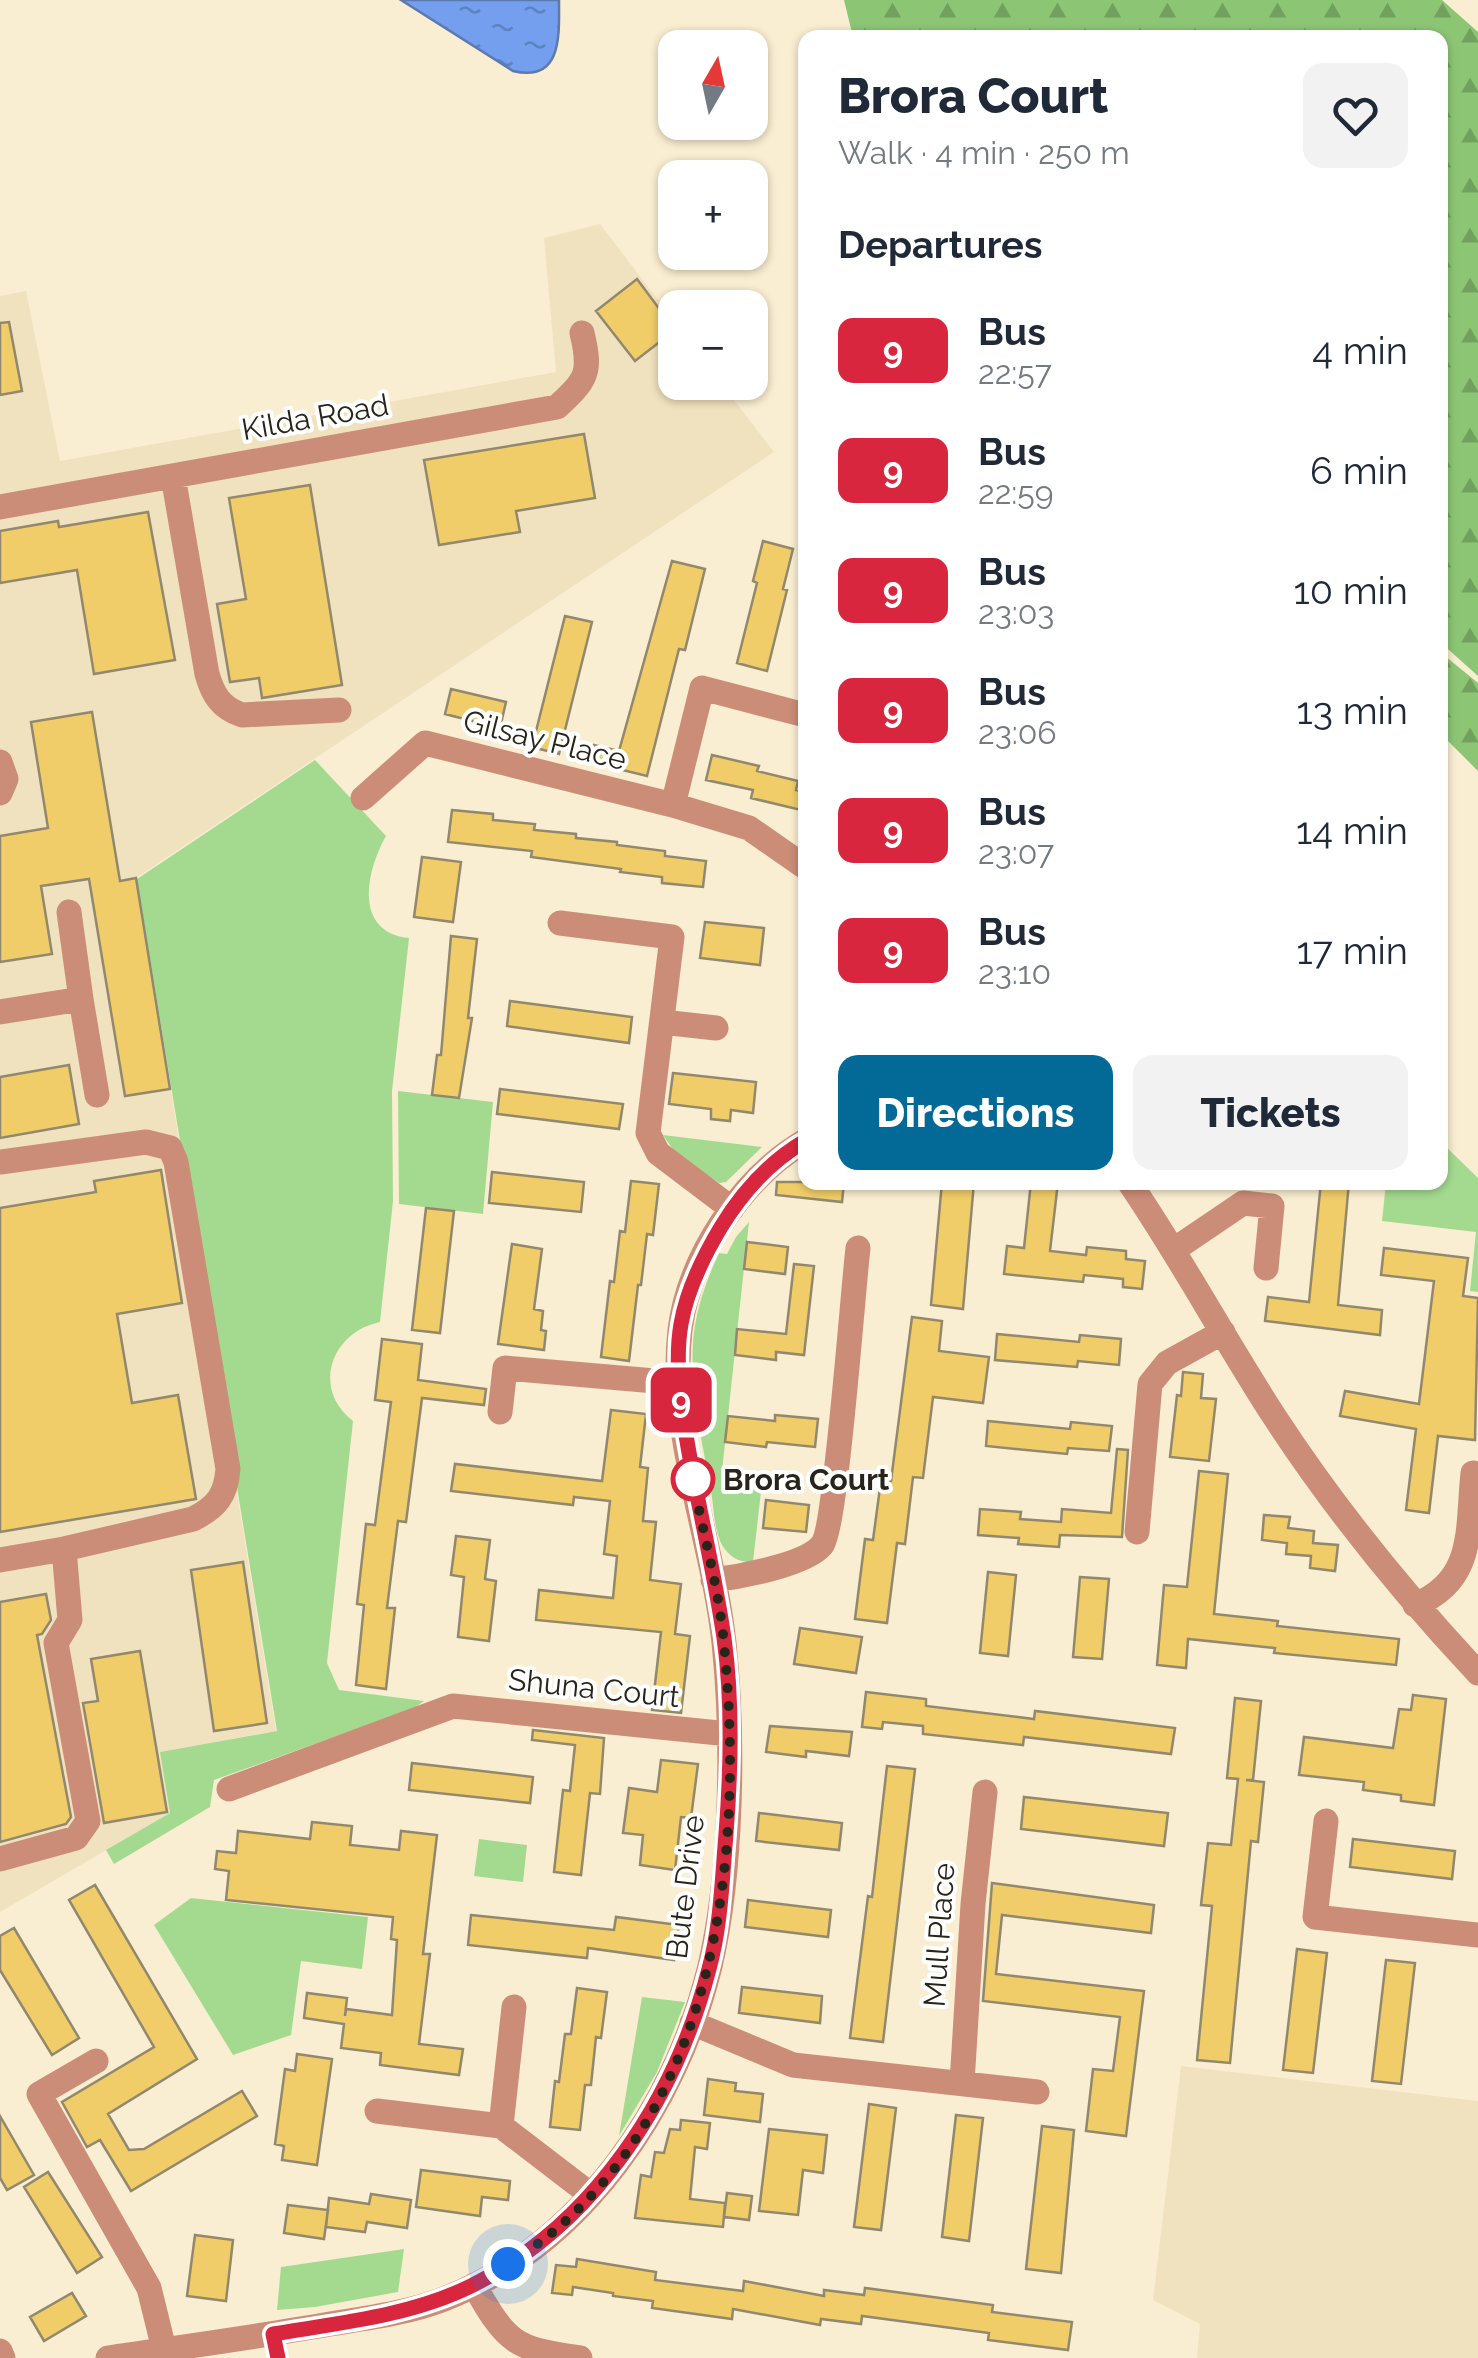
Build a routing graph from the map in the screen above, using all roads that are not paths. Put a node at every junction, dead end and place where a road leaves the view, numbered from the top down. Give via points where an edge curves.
1 (582, 333) dead end
2 (174, 476) junction
3 (0, 507) edge
4 (339, 710) dead end
5 (798, 713) edge
6 (0, 762) edge
7 (0, 793) edge
8 (363, 798) dead end
9 (673, 805) junction
10 (798, 862) edge
11 (69, 912) dead end
12 (560, 923) dead end
13 (82, 999) junction
14 (0, 1012) edge
15 (662, 1022) junction
16 (716, 1028) dead end
17 (98, 1095) dead end
18 (798, 1146) edge
19 (0, 1162) edge
20 (1134, 1190) edge
21 (732, 1209) junction
22 (858, 1248) dead end
23 (1175, 1249) junction
24 (1266, 1268) dead end
25 (1223, 1332) junction
26 (678, 1383) junction
27 (500, 1412) dead end
28 (1476, 1474) edge
29 (1137, 1532) dead end
30 (1471, 1548) edge
31 (64, 1550) junction
32 (0, 1560) edge
33 (713, 1580) junction
34 (1415, 1605) junction
35 (1478, 1673) edge
36 (729, 1734) junction
37 (229, 1789) dead end
38 (985, 1792) dead end
39 (1326, 1821) dead end
40 (0, 1859) edge
41 (1478, 1935) edge
42 (514, 2007) dead end
43 (692, 2022) junction
44 (96, 2061) dead end
45 (962, 2083) junction
46 (1036, 2092) dead end
47 (377, 2111) dead end
48 (500, 2126) junction
49 (591, 2195) junction
50 (474, 2285) junction
51 (275, 2346) edge
52 (164, 2349) junction
53 (108, 2358) edge
54 (580, 2358) edge

1 - 2 street, Kilda Road via 588,357 582,383 557,408
2 - 3 street, Kilda Road
2 - 4 street via 207,674 218,700 242,715
5 - 9 street via 702,688
6 - 7 street via 6,779
8 - 9 street, Gilsay Place via 425,743
9 - 10 street, Gilsay Place via 749,828
11 - 13 street
12 - 15 street via 672,937
13 - 14 street
13 - 17 street
15 - 16 street
15 - 21 street via 648,1133 658,1153
18 - 21 street, Bute Drive via 762,1173
19 - 31 street via 146,1142 170,1148 219,1404 226,1491 209,1511
20 - 23 street
21 - 26 street, Bute Drive via 688,1292
22 - 33 street via 828,1533 814,1552
23 - 24 street via 1243,1203 1272,1206
23 - 25 street
25 - 29 street via 1167,1364 1150,1384
25 - 34 street via 1317,1476
26 - 27 street via 505,1368
26 - 33 street, Bute Drive
28 - 30 street
30 - 34 street via 1459,1572
31 - 32 street
31 - 40 street via 70,1620 56,1644 88,1821 76,1838
33 - 36 street, Bute Drive
34 - 35 street
36 - 37 street, Shuna Court via 453,1706 328,1762
36 - 43 street, Bute Drive via 719,1923
38 - 45 street, Mull Place
39 - 41 street via 1315,1917
42 - 48 street
43 - 45 street via 793,2065
43 - 49 street, Bute Drive via 652,2110
44 - 52 street via 40,2094 149,2288
45 - 46 street
47 - 48 street
48 - 49 street
49 - 50 street, Bute Drive via 542,2243
50 - 51 street, Bute Drive
50 - 54 street via 512,2340
51 - 52 street, Bute Drive
52 - 53 street, Bute Drive

